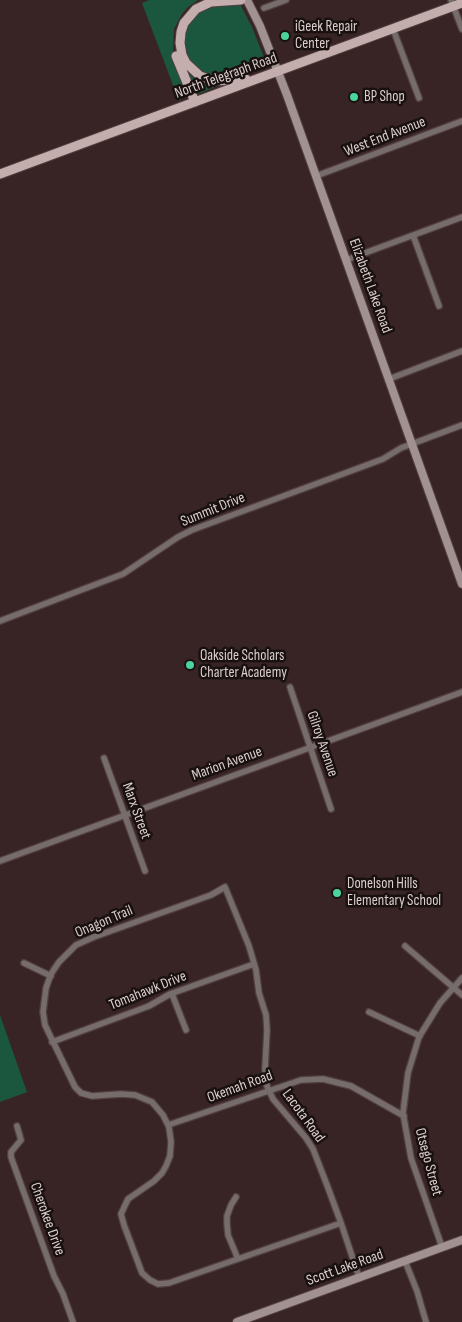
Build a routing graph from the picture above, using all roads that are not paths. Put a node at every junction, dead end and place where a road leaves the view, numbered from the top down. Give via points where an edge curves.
1 (202, 0) edge
2 (241, 0) edge
3 (247, 0) edge
4 (286, 0) edge
5 (455, 3) edge
6 (264, 8) dead end
7 (462, 28) edge
8 (393, 29) junction
9 (278, 71) junction
10 (259, 78) junction
11 (419, 98) dead end
12 (195, 102) junction
13 (462, 121) edge
14 (0, 174) edge
15 (316, 176) junction
16 (462, 216) edge
17 (413, 235) junction
18 (346, 260) junction
19 (439, 306) dead end
20 (462, 351) edge
21 (389, 379) junction
22 (462, 425) edge
23 (412, 444) junction
24 (462, 584) edge
25 (0, 620) edge
26 (290, 687) dead end
27 (462, 692) edge
28 (310, 748) junction
29 (104, 758) dead end
30 (331, 809) dead end
31 (124, 815) junction
32 (0, 861) edge
33 (145, 871) dead end
34 (405, 946) dead end
35 (24, 962) dead end
36 (254, 964) junction
37 (50, 976) junction
38 (462, 978) edge
39 (453, 987) junction
40 (172, 994) junction
41 (462, 995) edge
42 (369, 1012) dead end
43 (186, 1030) dead end
44 (420, 1036) junction
45 (52, 1042) junction
46 (268, 1090) junction
47 (404, 1116) junction
48 (168, 1125) junction
49 (17, 1126) dead end
50 (236, 1197) dead end
51 (341, 1223) junction
52 (462, 1240) edge
53 (442, 1247) junction
54 (238, 1260) junction
55 (405, 1261) junction
56 (359, 1277) junction
57 (73, 1322) edge
58 (237, 1322) edge
59 (426, 1322) edge

1 - 12 main road via 184,14 174,38 176,54
2 - 10 main road via 211,2 193,12 182,28 181,51 189,67 207,80
3 - 9 main road, Elizabeth Lake Road
4 - 6 street
5 - 7 street
5 - 8 main road, North Telegraph Road
8 - 9 main road, North Telegraph Road
8 - 11 street
9 - 10 main road, North Telegraph Road
9 - 15 main road, Elizabeth Lake Road
10 - 12 main road, North Telegraph Road
12 - 14 main road, North Telegraph Road
13 - 15 street, West End Avenue
15 - 18 main road, Elizabeth Lake Road
16 - 17 street
17 - 18 street
17 - 19 street
18 - 21 main road, Elizabeth Lake Road
20 - 21 street
21 - 23 main road, Elizabeth Lake Road
22 - 23 street, Summit Drive
23 - 24 main road, Elizabeth Lake Road
23 - 25 street, Summit Drive via 383,459 192,530 123,574
26 - 28 street, Gilroy Avenue
27 - 28 street, Marion Avenue
28 - 30 street, Gilroy Avenue
28 - 31 street, Marion Avenue
29 - 31 street, Marx Street
31 - 32 street, Marion Avenue
31 - 33 street, Marx Street
34 - 39 street
35 - 37 street
36 - 37 street, Onagon Trail via 226,887 76,945
36 - 40 street, Tomahawk Drive
36 - 46 street, Lacota Road via 266,1016
37 - 45 street, Onagon Trail via 43,1012
38 - 39 street, Otsego Street
39 - 41 street
39 - 44 street, Otsego Street
40 - 43 street
40 - 45 street, Tomahawk Drive
42 - 44 street
44 - 47 street, Otsego Street via 408,1073
45 - 48 street, Onagon Trail via 75,1088 81,1093 92,1096 134,1095 152,1102
46 - 47 street, Okemah Road via 302,1080 337,1082 361,1091
46 - 48 street, Okemah Road
46 - 51 street, Lacota Road via 313,1150
47 - 53 street, Otsego Street via 411,1158
48 - 54 street, Onagon Trail via 171,1142 166,1166 154,1180 128,1199 122,1214 140,1269 158,1284 169,1283
49 - 57 street, Cherokee Drive via 21,1140 10,1156
50 - 54 street via 227,1224
51 - 54 street, Onagon Trail
51 - 56 street, Lacota Road
52 - 53 main road, Scott Lake Road
53 - 55 main road, Scott Lake Road
55 - 56 main road, Scott Lake Road
55 - 59 street
56 - 58 main road, Scott Lake Road

